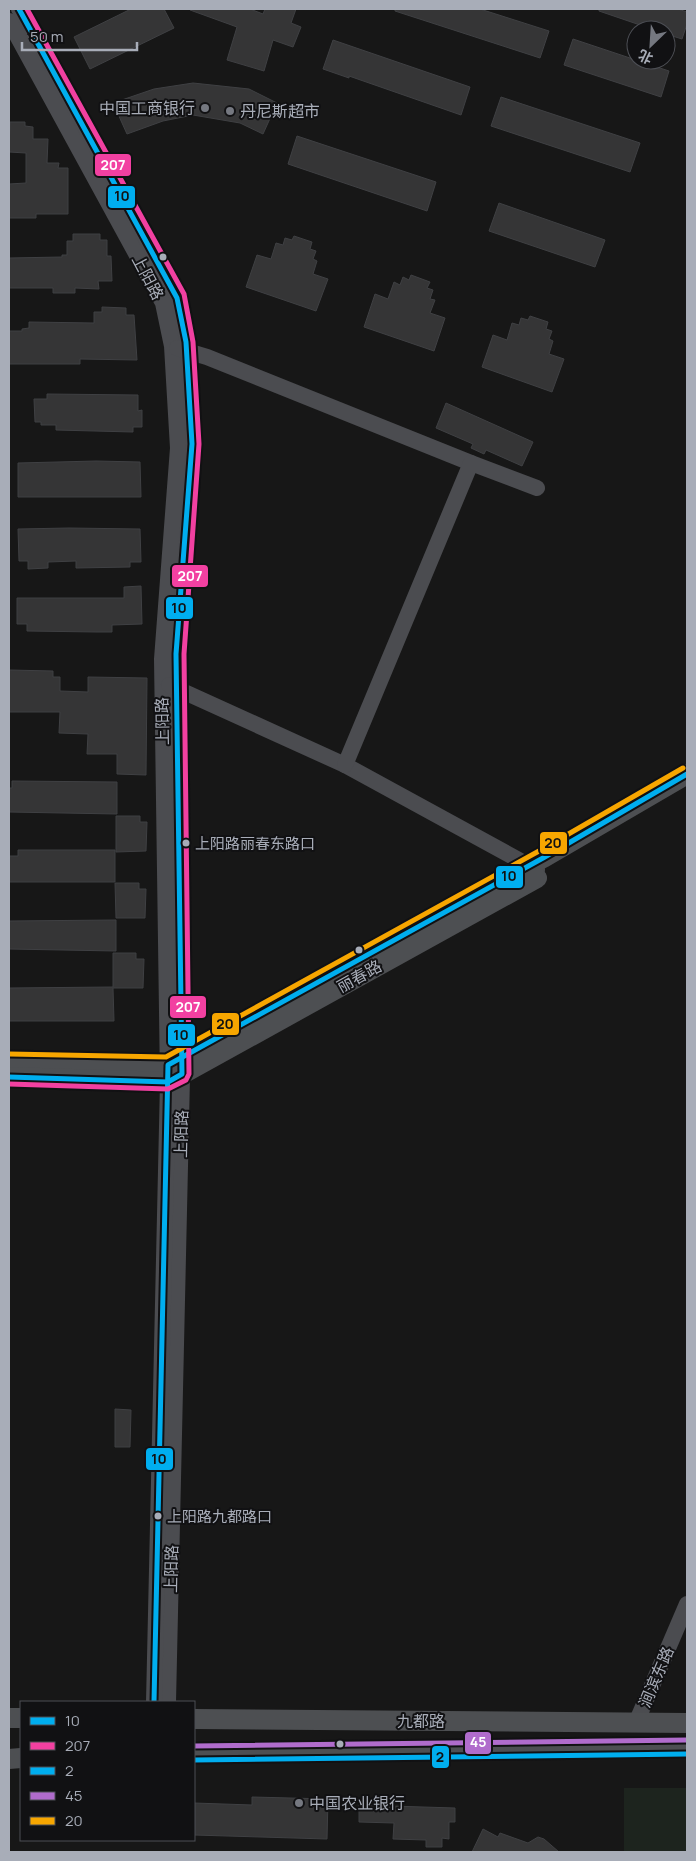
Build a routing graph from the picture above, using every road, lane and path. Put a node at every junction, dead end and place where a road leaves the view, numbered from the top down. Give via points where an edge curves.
1 (19, 9) edge
2 (9, 21) edge
3 (179, 348) junction
4 (471, 463) junction
5 (537, 488) dead end
6 (169, 684) junction
7 (345, 765) junction
8 (687, 774) edge
9 (687, 790) edge
10 (536, 870) junction
11 (9, 1061) edge
12 (175, 1070) junction
13 (9, 1077) edge
14 (687, 1604) edge
15 (154, 1701) edge
16 (168, 1701) edge
17 (195, 1719) edge
18 (636, 1723) junction
19 (682, 1723) edge
20 (680, 1747) edge
21 (195, 1753) edge

1 - 3 street, 上阳路 via 177,298
2 - 3 street, 上阳路 via 163,303
3 - 4 street
3 - 6 street, 上阳路 via 178,448 162,659
4 - 5 street
4 - 7 street
6 - 7 street
6 - 12 street, 上阳路
7 - 10 street
8 - 10 main road, 丽春路
9 - 10 main road, 丽春路
10 - 12 main road, 丽春路
11 - 12 main road
12 - 13 main road
12 - 15 street, 上阳路
12 - 16 street, 上阳路
14 - 18 street, 涧滨东路
17 - 18 main road, 九都路
18 - 19 main road, 九都路
20 - 21 main road, 九都路

